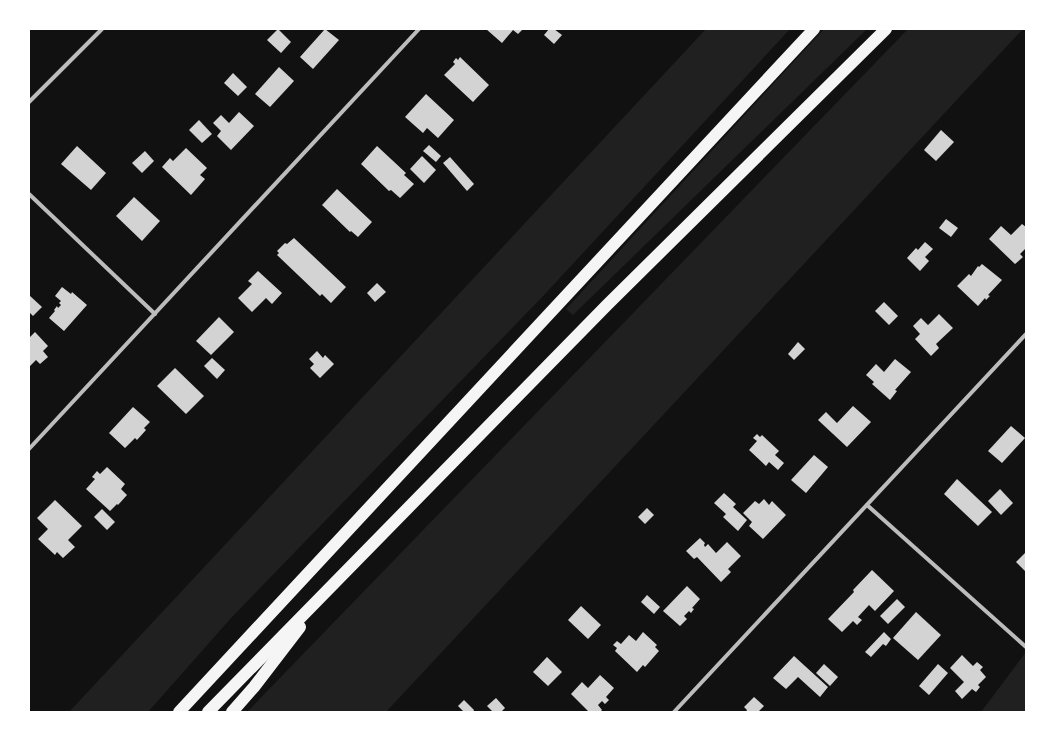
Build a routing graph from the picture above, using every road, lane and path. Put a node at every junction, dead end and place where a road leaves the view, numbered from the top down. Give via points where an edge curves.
1 (102, 29) edge
2 (419, 29) edge
3 (814, 29) edge
4 (886, 29) edge
5 (29, 102) edge
6 (29, 194) edge
7 (155, 314) junction
8 (1026, 334) edge
9 (29, 449) edge
10 (867, 505) junction
11 (332, 586) junction
12 (1026, 647) edge
13 (179, 712) edge
14 (208, 712) edge
15 (232, 712) edge
16 (674, 712) edge

1 - 5 street
2 - 7 street
3 - 13 highway
4 - 11 highway via 607,304
6 - 7 street
7 - 9 street
8 - 10 street
10 - 12 street
10 - 16 street
11 - 14 highway
11 - 15 highway

